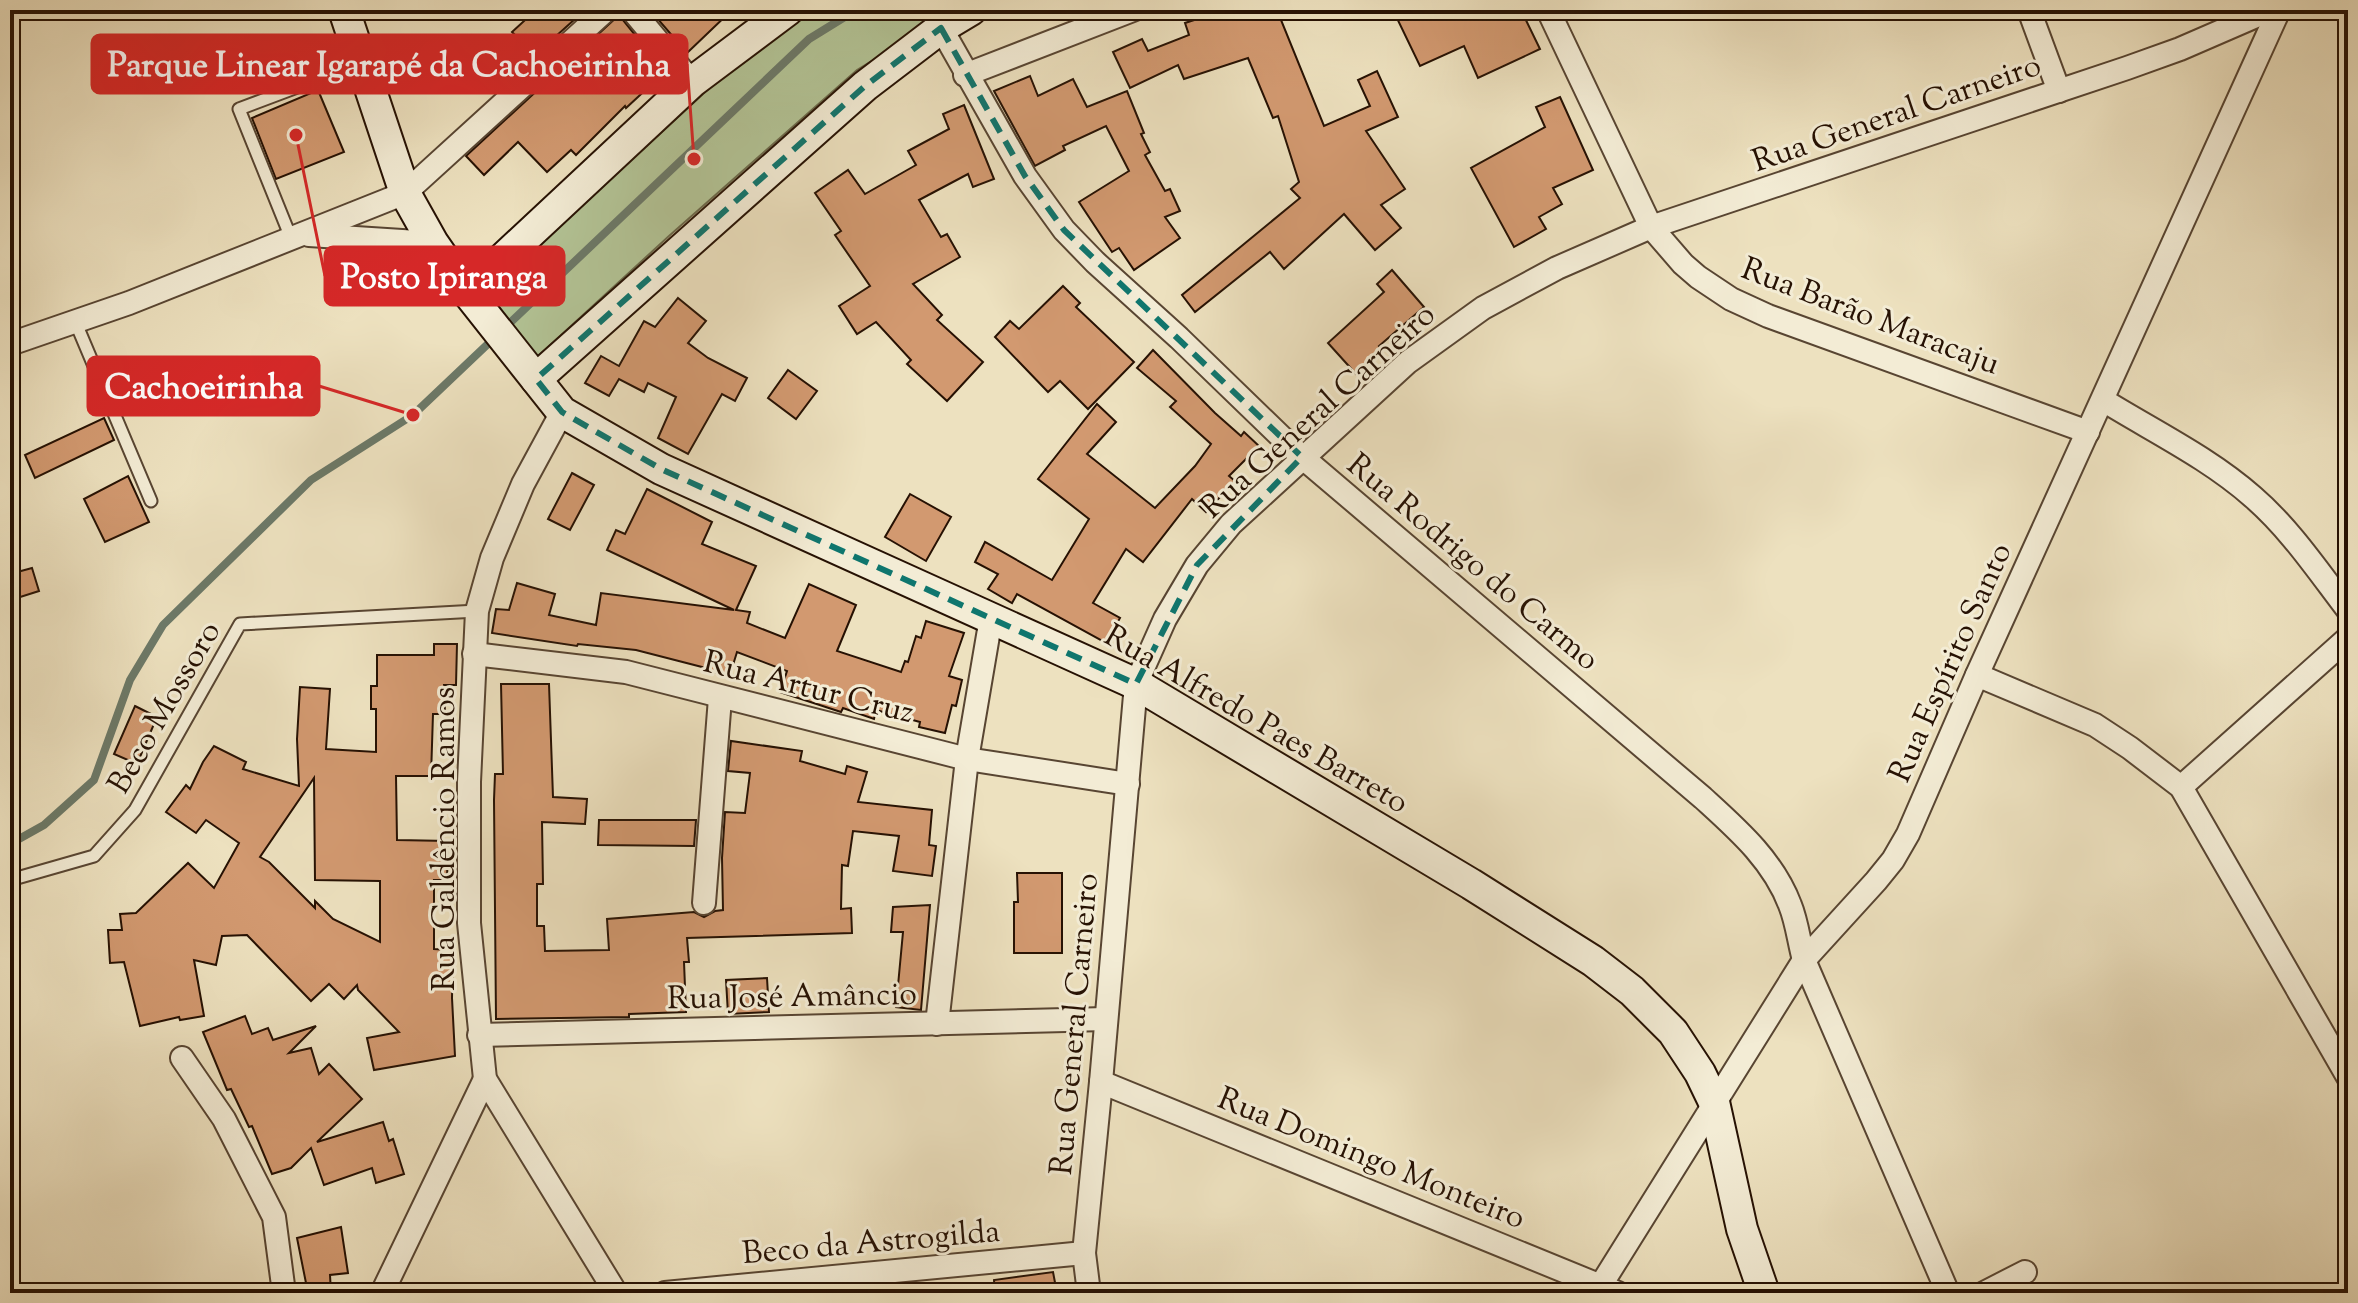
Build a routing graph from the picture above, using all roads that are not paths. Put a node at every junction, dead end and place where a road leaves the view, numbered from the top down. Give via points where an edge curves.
1 (344, 10) edge
2 (606, 10) edge
3 (632, 10) edge
4 (788, 10) edge
5 (971, 10) edge
6 (1133, 10) edge
7 (1548, 10) edge
8 (2029, 10) edge
9 (2270, 10) edge
10 (2279, 10) edge
11 (941, 28) junction
12 (361, 63) junction
13 (965, 75) junction
14 (692, 82) junction
15 (2059, 91) junction
16 (405, 193) junction
17 (1651, 227) junction
18 (296, 236) junction
19 (433, 243) junction
20 (474, 301) junction
21 (74, 320) junction
22 (10, 344) edge
23 (532, 373) junction
24 (2103, 400) junction
25 (562, 412) junction
26 (2088, 432) junction
27 (1302, 457) junction
28 (151, 501) dead end
29 (2348, 610) edge
30 (477, 611) junction
31 (991, 618) junction
32 (2348, 638) edge
33 (474, 654) junction
34 (1977, 675) junction
35 (1136, 684) junction
36 (720, 698) junction
37 (967, 759) junction
38 (1128, 784) junction
39 (2181, 787) junction
40 (10, 880) edge
41 (704, 903) dead end
42 (1804, 960) junction
43 (1106, 1019) junction
44 (937, 1024) junction
45 (479, 1035) junction
46 (182, 1058) dead end
47 (2348, 1077) edge
48 (485, 1079) junction
49 (1101, 1082) junction
50 (1714, 1102) junction
51 (1084, 1253) junction
52 (2025, 1272) dead end
53 (1604, 1290) edge
54 (284, 1293) edge
55 (382, 1293) edge
56 (616, 1293) edge
57 (665, 1293) edge
58 (1089, 1293) edge
59 (1764, 1293) edge
60 (1948, 1293) edge
61 (1984, 1293) edge

1 - 12 street, Rua Alfredo Paes Barreto
2 - 16 street
3 - 14 street
4 - 14 street
5 - 11 street
6 - 13 street
7 - 17 street, Rua Barão Maracaju
8 - 15 street
9 - 15 street, Rua General Carneiro via 2180,49
10 - 24 street, Rua Espírito Santo
11 - 13 street, Rua Rodrigo do Carmo
11 - 23 street via 865,86
12 - 16 street, Rua Alfredo Paes Barreto
12 - 18 lane via 239,109
13 - 27 street, Rua Rodrigo do Carmo via 1064,230
14 - 20 street
15 - 17 street, Rua General Carneiro
16 - 18 street
16 - 19 street, Rua Alfredo Paes Barreto
17 - 26 street, Rua Barão Maracaju via 1698,277 1750,308
17 - 27 street, Rua General Carneiro via 1483,308 1408,362
18 - 19 street
18 - 21 street
19 - 20 street, Rua Alfredo Paes Barreto
20 - 23 street, Rua Alfredo Paes Barreto
21 - 22 street
21 - 28 lane
23 - 25 street, Rua Alfredo Paes Barreto
24 - 26 street, Rua Espírito Santo
24 - 29 street via 2252,496 2282,524
25 - 30 street, Rua Galdêncio Ramos via 502,533
25 - 31 street, Rua Alfredo Paes Barreto via 661,469
26 - 34 street, Rua Espírito Santo
27 - 35 street, Rua General Carneiro via 1231,524 1197,565
27 - 42 street, Rua Rodrigo do Carmo via 1741,832 1768,863 1790,905
30 - 33 street, Rua Galdêncio Ramos
30 - 40 lane, Beco Mossoro via 240,624 135,810 94,856
31 - 35 street, Rua Alfredo Paes Barreto
31 - 37 street
32 - 39 street
33 - 36 street, Rua Artur Cruz via 626,672
33 - 45 street, Rua Galdêncio Ramos via 469,923
34 - 39 street via 2095,725
34 - 42 street, Rua Espírito Santo via 1893,860
35 - 38 street, Rua General Carneiro
35 - 50 street, Rua Alfredo Paes Barreto via 1593,961 1673,1032
36 - 37 street, Rua Artur Cruz
36 - 41 street
37 - 38 street, Rua Artur Cruz
37 - 44 street
38 - 43 street, Rua General Carneiro
39 - 47 street
42 - 50 street, Rua Espírito Santo
42 - 60 street, Rua Rodrigo do Carmo
43 - 44 street, Rua José Amâncio
43 - 49 street, Rua General Carneiro
44 - 45 street, Rua José Amâncio
45 - 48 street, Rua Galdêncio Ramos
46 - 54 street via 224,1119 274,1217
48 - 55 street
48 - 56 street, Rua Galdêncio Ramos
49 - 51 street, Rua General Carneiro
49 - 53 street, Rua Domingo Monteiro
50 - 53 street, Rua Espírito Santo
50 - 59 street, Rua Alfredo Paes Barreto via 1742,1229
51 - 57 street, Beco da Astrogilda
51 - 58 street, Rua General Carneiro
52 - 61 street

